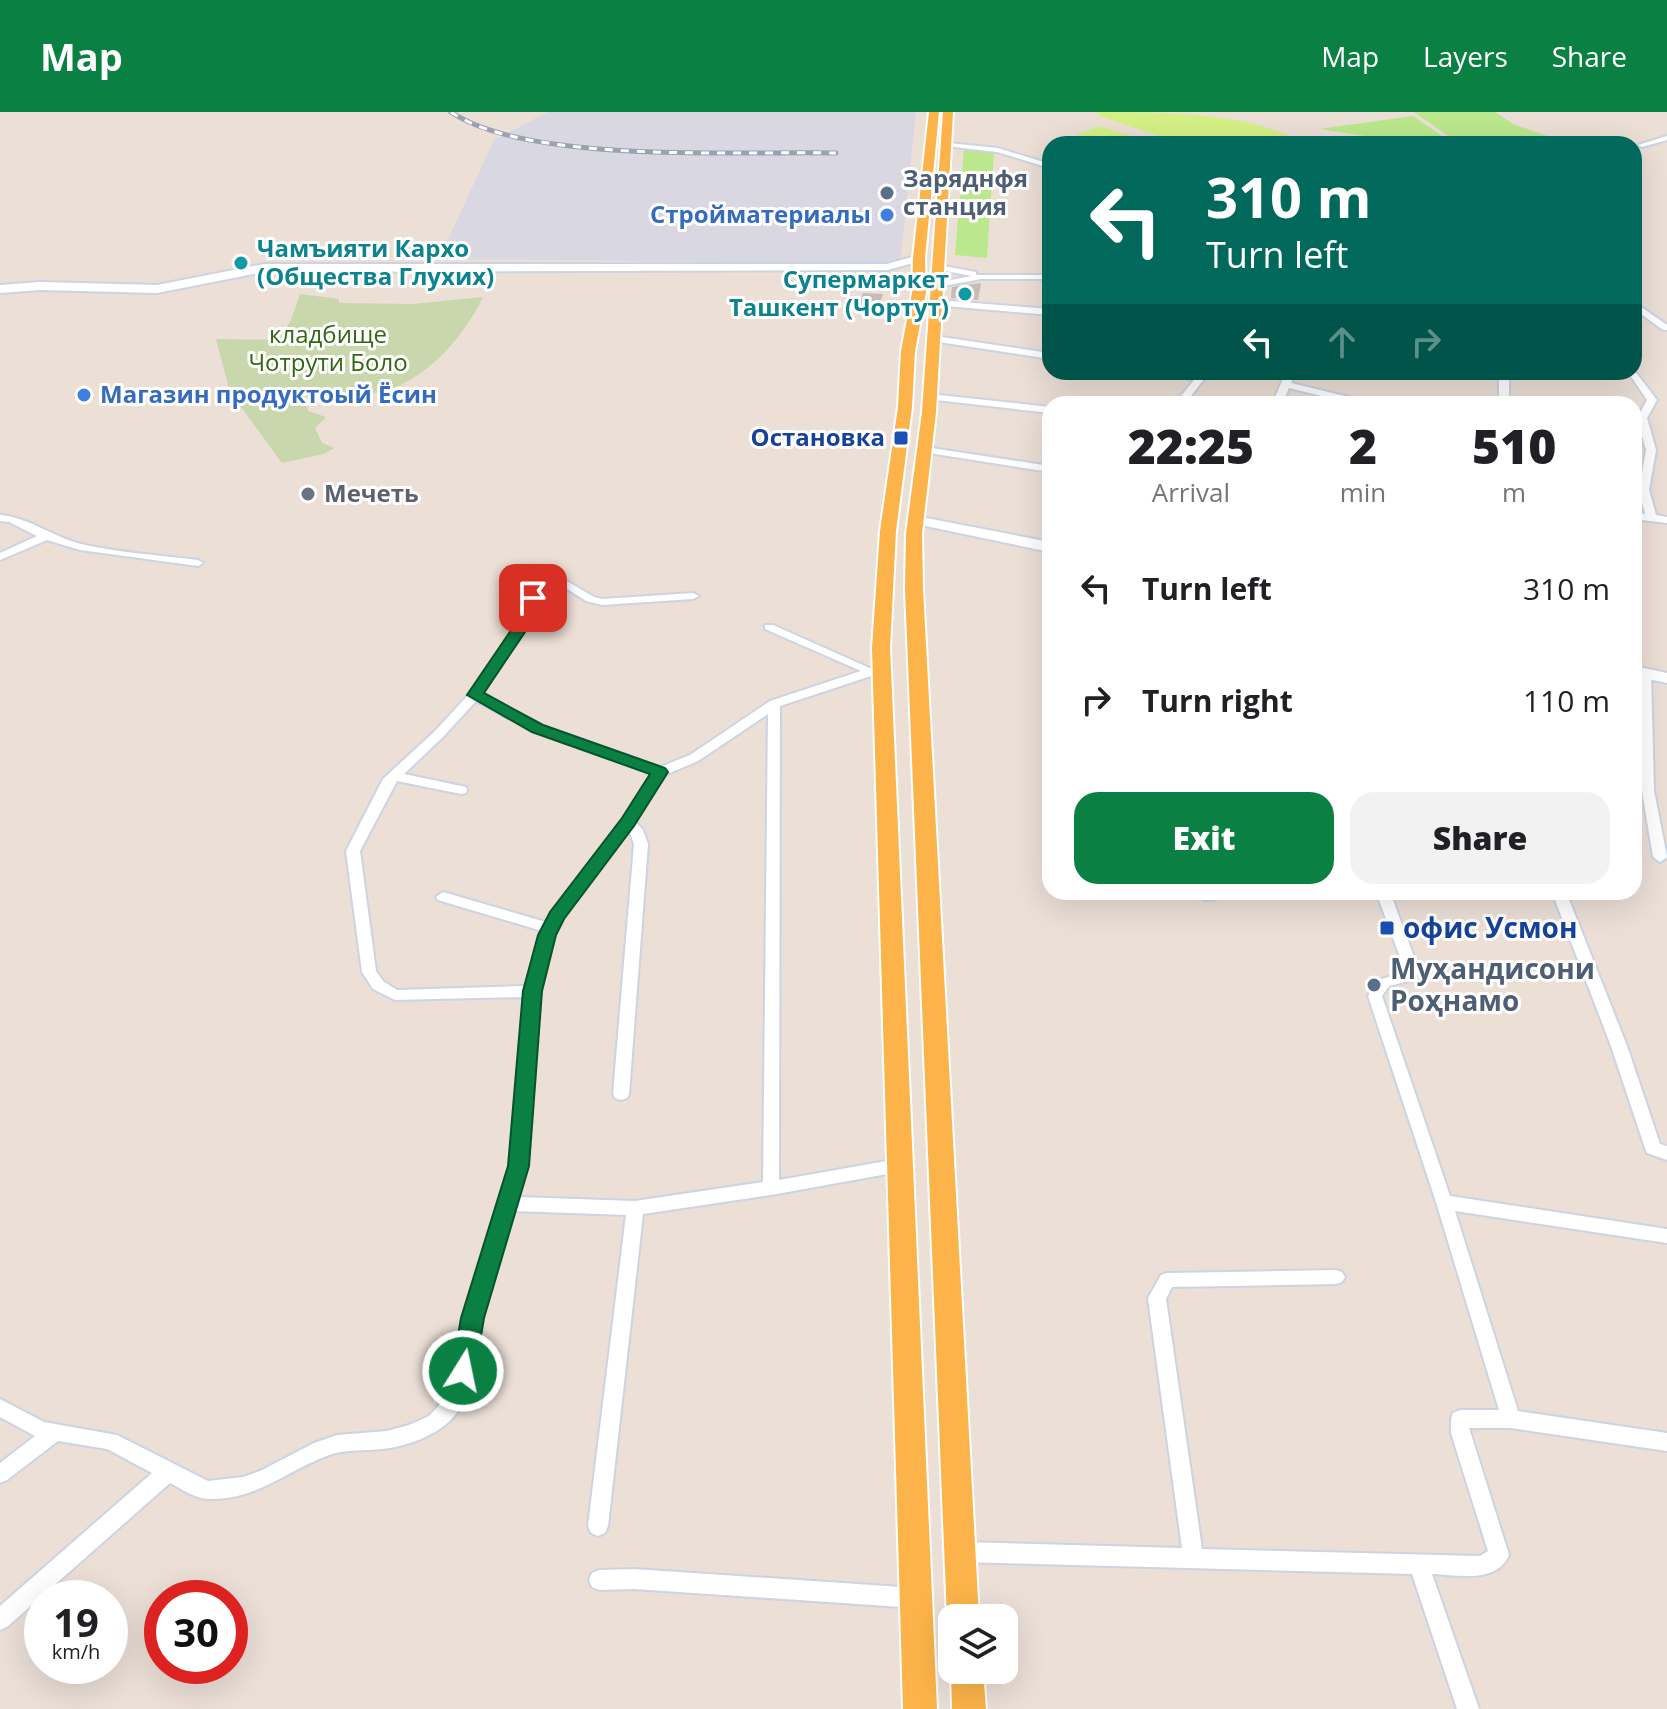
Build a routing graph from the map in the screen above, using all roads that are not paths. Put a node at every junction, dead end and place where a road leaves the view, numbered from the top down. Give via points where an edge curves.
1 (934, 112) edge
2 (948, 112) edge
3 (1667, 138) edge
4 (948, 145) junction
5 (1642, 145) dead end
6 (1042, 164) edge
7 (934, 202) junction
8 (981, 277) junction
9 (1042, 277) edge
10 (930, 278) junction
11 (0, 289) edge
12 (1042, 310) edge
13 (1642, 311) edge
14 (1667, 330) edge
15 (934, 346) junction
16 (908, 351) junction
17 (1042, 355) edge
18 (1286, 380) edge
19 (1638, 380) edge
20 (1284, 384) junction
21 (1280, 396) edge
22 (1333, 396) edge
23 (930, 397) junction
24 (1042, 409) edge
25 (1642, 418) edge
26 (1642, 418) edge
27 (925, 450) junction
28 (1042, 468) edge
29 (1642, 517) edge
30 (0, 518) edge
31 (1651, 518) junction
32 (916, 520) junction
33 (1667, 520) edge
34 (46, 536) junction
35 (1042, 545) edge
36 (0, 557) edge
37 (198, 563) dead end
38 (565, 583) dead end
39 (884, 588) junction
40 (914, 589) junction
41 (693, 596) dead end
42 (533, 598) dead end
43 (769, 627) dead end
44 (1642, 673) edge
45 (876, 674) junction
46 (1667, 678) edge
47 (475, 695) junction
48 (774, 704) junction
49 (660, 772) junction
50 (395, 776) junction
51 (461, 790) dead end
52 (1642, 794) edge
53 (628, 822) junction
54 (1660, 857) dead end
55 (443, 897) dead end
56 (1386, 900) edge
57 (1562, 900) edge
58 (550, 928) junction
59 (533, 991) junction
60 (621, 1094) dead end
61 (1667, 1153) edge
62 (898, 1166) junction
63 (771, 1188) junction
64 (1444, 1202) junction
65 (509, 1204) junction
66 (635, 1208) junction
67 (1667, 1236) edge
68 (1336, 1277) dead end
69 (0, 1408) edge
70 (1511, 1419) junction
71 (54, 1433) junction
72 (1667, 1442) edge
73 (168, 1472) junction
74 (0, 1474) edge
75 (598, 1526) dead end
76 (959, 1552) junction
77 (1193, 1557) junction
78 (1418, 1563) junction
79 (599, 1580) dead end
80 (916, 1598) junction
81 (962, 1604) edge
82 (0, 1620) edge
83 (968, 1684) edge
84 (920, 1709) edge
85 (969, 1709) edge
86 (1468, 1709) edge

1 - 7 main road
2 - 4 main road
3 - 5 street
4 - 6 street via 998,150
4 - 7 main road
7 - 10 main road
8 - 9 street
8 - 10 street
8 - 10 street
10 - 11 street via 888,267 264,268 157,289
10 - 12 street
10 - 15 main road
10 - 16 main road via 919,293
13 - 14 street
15 - 16 main road
15 - 17 street
15 - 23 main road
16 - 39 main road
18 - 20 street
19 - 25 street via 1652,400
20 - 21 street
20 - 22 street
23 - 24 street
23 - 27 main road
26 - 31 street via 1651,450 1644,490
27 - 28 street
27 - 32 main road
29 - 31 street
30 - 34 street
31 - 33 street
32 - 35 street
32 - 40 main road
34 - 36 street
34 - 37 street via 80,547
38 - 41 street via 602,602
39 - 40 main road
39 - 45 main road
40 - 76 main road
42 - 47 street via 524,623
43 - 45 street
44 - 46 street
45 - 48 street
45 - 62 main road
47 - 49 street via 537,728
47 - 50 street
48 - 49 street via 694,758
48 - 63 street
49 - 53 street
50 - 51 street
50 - 59 street via 353,851 369,972 395,995
52 - 54 street
53 - 58 street
53 - 60 street via 641,844
55 - 58 street
56 - 64 street via 1410,965 1408,976 1385,981 1375,996
57 - 61 street via 1653,1148
58 - 59 street
59 - 65 street via 519,1166
62 - 63 street
62 - 80 main road
63 - 66 street
64 - 67 street
64 - 70 street
65 - 66 street
65 - 73 street via 472,1318 458,1391 436,1422 387,1440 321,1449 265,1478 228,1489 197,1487
66 - 75 street
68 - 77 street via 1167,1280 1157,1298
69 - 71 street
70 - 72 street
70 - 78 street via 1460,1419 1499,1555 1483,1566
71 - 73 street via 110,1441
71 - 74 street
73 - 82 street
76 - 77 street
76 - 81 main road
77 - 78 street
78 - 86 street
79 - 80 street
80 - 84 main road
83 - 85 main road

